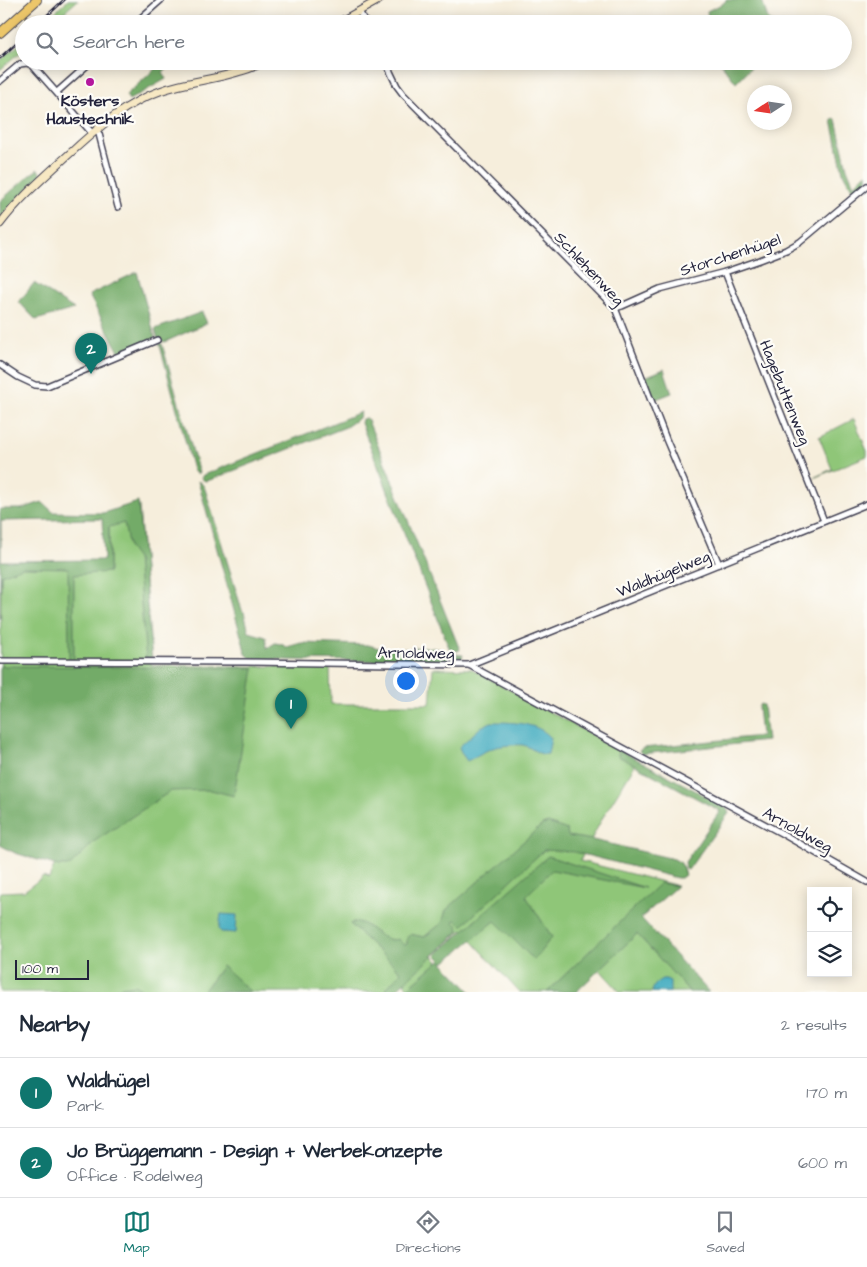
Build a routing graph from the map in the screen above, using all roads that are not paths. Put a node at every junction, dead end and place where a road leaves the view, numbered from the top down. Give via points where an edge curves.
1 (37, 0) edge
2 (161, 0) edge
3 (379, 0) edge
4 (359, 11) junction
5 (20, 15) edge
6 (144, 15) edge
7 (352, 15) edge
8 (361, 15) edge
9 (15, 20) edge
10 (0, 33) edge
11 (15, 68) edge
12 (37, 70) edge
13 (82, 70) edge
14 (244, 70) edge
15 (389, 70) edge
16 (0, 81) edge
17 (57, 92) junction
18 (94, 132) junction
19 (867, 186) edge
20 (118, 207) dead end
21 (0, 224) edge
22 (725, 272) junction
23 (615, 308) junction
24 (157, 340) dead end
25 (0, 365) edge
26 (867, 504) edge
27 (824, 521) junction
28 (719, 564) junction
29 (0, 661) edge
30 (469, 665) junction
31 (867, 882) edge

1 - 5 main road
2 - 6 street
3 - 4 street
4 - 7 street
4 - 8 street
9 - 10 main road
11 - 16 street
12 - 17 street
13 - 17 street
14 - 18 street via 158,92 134,103
15 - 23 street, Schlehenweg via 403,94
17 - 18 street
18 - 20 street via 99,134
18 - 21 street via 37,183
19 - 22 street, Storchenhügel via 800,242
22 - 23 street, Storchenhügel via 660,289
22 - 27 street, Hagebuttenweg
23 - 28 street, Schlehenweg
24 - 25 street via 48,386 35,386
26 - 27 street, Waldhügelweg
27 - 28 street, Waldhügelweg
28 - 30 street, Waldhügelweg
29 - 30 street, Arnoldweg
30 - 31 street, Arnoldweg

